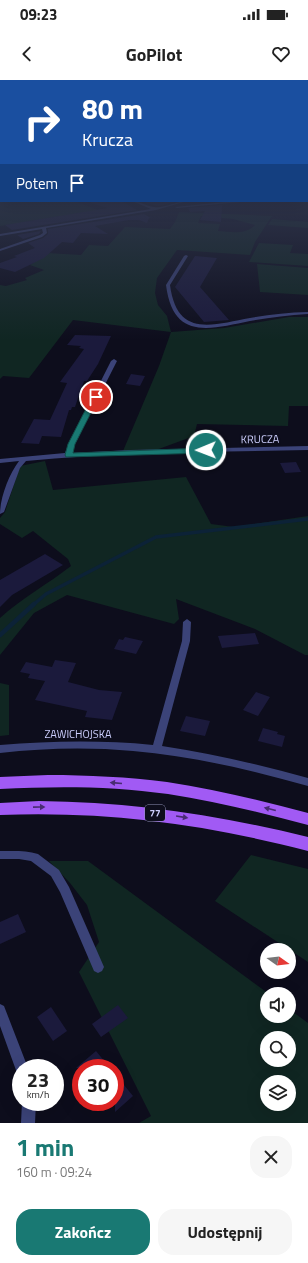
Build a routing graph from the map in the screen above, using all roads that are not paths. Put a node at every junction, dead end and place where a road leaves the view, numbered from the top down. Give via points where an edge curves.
1 (21, 243) edge
2 (0, 250) edge
3 (186, 256) dead end
4 (308, 313) edge
5 (114, 361) dead end
6 (308, 448) edge
7 (68, 455) junction
8 (23, 460) junction
9 (0, 461) edge
10 (0, 512) edge
11 (187, 622) dead end
12 (0, 749) edge
13 (156, 750) junction
14 (308, 782) edge
15 (0, 783) edge
16 (0, 809) edge
17 (308, 820) edge
18 (308, 844) edge
19 (0, 855) edge
20 (98, 967) dead end
21 (0, 1010) edge
22 (19, 1059) edge
23 (29, 1111) edge
24 (28, 1123) edge

1 - 2 street
3 - 4 street via 170,280 169,292 171,301 188,323 210,327
5 - 7 street
6 - 7 street, KRUCZA
7 - 8 street, KRUCZA
8 - 9 street, KRUCZA
8 - 10 street via 17,468
11 - 13 street via 186,641
12 - 13 street, ZAWICHOJSKA via 95,746
13 - 14 street, ZAWICHOJSKA via 208,757
17 -> 15 main road, 77 via 220,798 154,787 87,782
16 -> 18 main road, 77 via 59,807 139,811 214,822
19 - 20 street via 34,857 55,873 65,890
21 - 22 street
23 - 24 street

